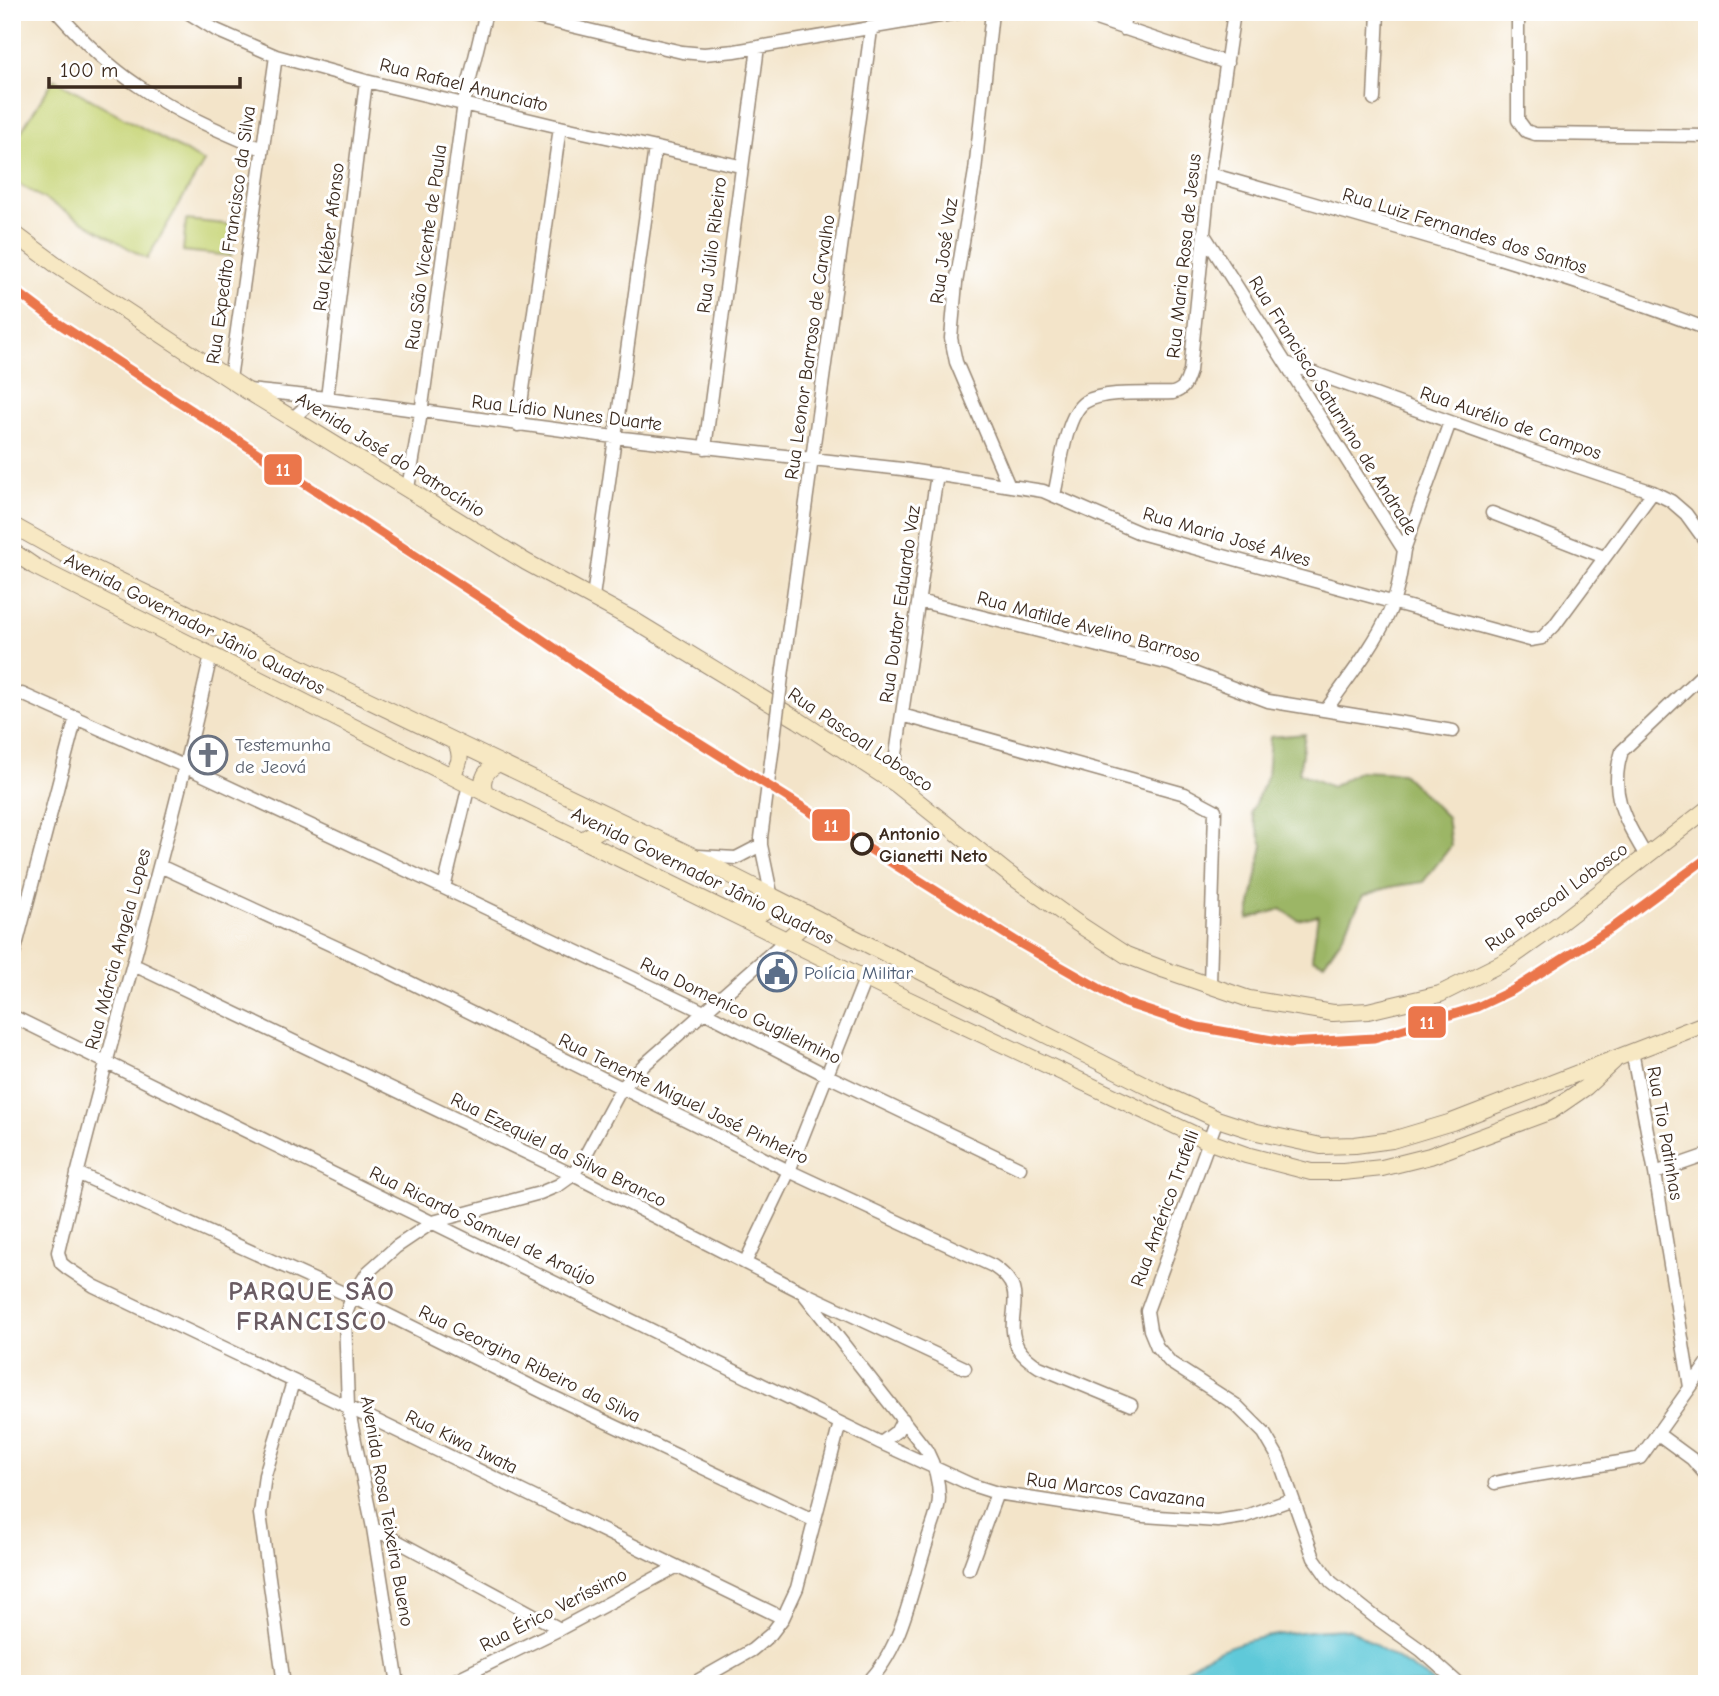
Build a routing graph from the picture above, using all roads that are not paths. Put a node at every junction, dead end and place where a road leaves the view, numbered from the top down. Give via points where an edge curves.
1 (57, 12) edge
2 (187, 12) edge
3 (486, 12) edge
4 (512, 12) edge
5 (963, 12) edge
6 (992, 12) edge
7 (1075, 12) edge
8 (1125, 12) edge
9 (1234, 12) edge
10 (1378, 12) edge
11 (1518, 12) edge
12 (1123, 29) junction
13 (871, 30) junction
14 (758, 47) junction
15 (276, 56) junction
16 (1227, 63) junction
17 (366, 80) junction
18 (1374, 99) dead end
19 (464, 103) junction
20 (560, 127) junction
21 (1707, 136) edge
22 (655, 148) junction
23 (262, 149) junction
24 (740, 166) junction
25 (1210, 174) junction
26 (12, 232) edge
27 (1203, 233) junction
28 (1707, 329) edge
29 (1286, 363) junction
30 (230, 379) junction
31 (247, 390) junction
32 (322, 398) junction
33 (421, 413) junction
34 (294, 417) junction
35 (1450, 422) junction
36 (518, 425) junction
37 (614, 437) junction
38 (705, 448) junction
39 (813, 459) junction
40 (937, 474) junction
41 (1008, 484) junction
42 (408, 488) junction
43 (1653, 492) junction
44 (1054, 495) junction
45 (1492, 513) dead end
46 (19, 529) edge
47 (1707, 543) edge
48 (1404, 550) junction
49 (14, 552) edge
50 (1605, 557) junction
51 (593, 597) junction
52 (919, 601) junction
53 (1393, 601) junction
54 (211, 655) junction
55 (1707, 670) edge
56 (22, 694) dead end
57 (758, 695) joint
58 (1326, 710) junction
59 (902, 715) junction
60 (76, 717) junction
61 (1453, 732) dead end
62 (456, 743) junction
63 (499, 763) junction
64 (186, 766) junction
65 (449, 775) junction
66 (892, 782) junction
67 (469, 785) junction
68 (485, 792) junction
69 (1707, 809) edge
70 (645, 833) junction
71 (584, 839) junction
72 (761, 842) junction
73 (691, 855) junction
74 (1646, 856) junction
75 (160, 866) junction
76 (444, 888) junction
77 (698, 896) junction
78 (772, 898) junction
79 (812, 918) junction
80 (786, 940) junction
81 (12, 961) edge
82 (134, 965) junction
83 (865, 979) junction
84 (1210, 984) junction
85 (706, 1013) junction
86 (12, 1016) edge
87 (1707, 1023) edge
88 (1625, 1054) junction
89 (106, 1062) junction
90 (828, 1076) junction
91 (621, 1089) junction
92 (1535, 1089) junction
93 (1540, 1115) junction
94 (1217, 1119) junction
95 (1210, 1142) junction
96 (1707, 1155) edge
97 (1020, 1168) dead end
98 (789, 1171) junction
99 (77, 1173) junction
100 (1655, 1173) junction
101 (573, 1175) junction
102 (433, 1222) junction
103 (58, 1252) joint
104 (745, 1263) junction
105 (802, 1292) junction
106 (352, 1297) junction
107 (1707, 1364) edge
108 (965, 1368) dead end
109 (293, 1382) junction
110 (1689, 1387) junction
111 (1131, 1405) dead end
112 (348, 1407) junction
113 (903, 1419) junction
114 (841, 1423) junction
115 (1658, 1434) junction
116 (881, 1443) junction
117 (936, 1469) junction
118 (1707, 1476) edge
119 (1495, 1483) dead end
120 (997, 1493) junction
121 (1293, 1499) junction
122 (813, 1520) junction
123 (373, 1528) junction
124 (676, 1567) junction
125 (969, 1569) dead end
126 (783, 1618) junction
127 (560, 1629) junction
128 (284, 1684) edge
129 (398, 1684) edge
130 (447, 1684) edge
131 (692, 1684) edge
132 (866, 1684) edge
133 (1459, 1684) edge

1 - 23 street via 137,86 208,127
2 - 15 street, Rua Rafael Anunciato
3 - 19 street, Rua São Vicente de Paula
4 - 14 street via 682,52
5 - 13 street
6 - 41 street, Rua José Vaz via 950,338
7 - 12 street
8 - 12 street
9 - 16 street, Rua Maria Rosa de Jesus
10 - 18 street
11 - 21 street via 1518,120 1526,131
12 - 16 street
13 - 14 street
13 - 39 street, Rua Leonor Barroso de Carvalho
14 - 24 street, Rua Júlio Ribeiro
15 - 17 street, Rua Rafael Anunciato
15 - 23 street, Rua Expedito Francisco da Silva
16 - 25 street, Rua Maria Rosa de Jesus
17 - 19 street, Rua Rafael Anunciato
17 - 32 street, Rua Kléber Afonso
19 - 20 street, Rua Rafael Anunciato
19 - 33 street, Rua São Vicente de Paula
20 - 22 street, Rua Rafael Anunciato
20 - 36 street
22 - 24 street, Rua Rafael Anunciato
22 - 37 street
23 - 30 street, Rua Expedito Francisco da Silva
24 - 38 street, Rua Júlio Ribeiro
25 - 27 street, Rua Maria Rosa de Jesus
25 - 28 street, Rua Luiz Fernandes dos Santos via 1522,266
26 - 30 main road, Avenida José do Patrocínio
27 - 29 street, Rua Francisco Saturnino de Andrade
27 - 44 street, Rua Maria Rosa de Jesus via 1186,384 1172,393 1115,395 1083,403 1070,424
29 - 35 street, Rua Aurélio de Campos
29 - 48 street, Rua Francisco Saturnino de Andrade
30 - 31 main road, Avenida José do Patrocínio
31 - 32 street, Rua Lídio Nunes Duarte
31 - 34 main road, Avenida José do Patrocínio
32 - 33 street, Rua Lídio Nunes Duarte
32 - 34 street
33 - 36 street, Rua Lídio Nunes Duarte
33 - 42 street, Rua São Vicente de Paula
34 - 42 main road, Avenida José do Patrocínio
35 - 43 street, Rua Aurélio de Campos
35 - 48 street
36 - 37 street, Rua Lídio Nunes Duarte
37 - 38 street, Rua Lídio Nunes Duarte
37 - 51 street
38 - 39 street, Rua Lídio Nunes Duarte
39 - 40 street, Rua Lídio Nunes Duarte
39 - 72 street, Rua Leonor Barroso de Carvalho, bridge
40 - 41 street, Rua Maria José Alves
40 - 52 street, Rua Doutor Eduardo Vaz
41 - 44 street, Rua Maria José Alves
42 - 51 main road, Avenida José do Patrocínio via 526,562
43 - 47 street, Rua Aurélio de Campos via 1686,514
43 - 50 street, Rua Maria José Alves
44 - 53 street, Rua Maria José Alves via 1140,533
45 - 50 street
46 - 49 main road
46 - 62 main road, Avenida Governador Jânio Quadros
48 - 53 street, Rua Francisco Saturnino de Andrade
49 - 54 main road, Avenida Governador Jânio Quadros
50 - 53 street, Rua Maria José Alves via 1542,638 1520,639
51 - 57 main road, Avenida José do Patrocínio
52 - 58 street, Rua Matilde Avelino Barroso via 1170,664 1268,701
52 - 59 street, Rua Doutor Eduardo Vaz
53 - 58 street, Rua Francisco Saturnino de Andrade via 1374,640
54 - 64 street, Rua Márcia Angela Lopes
54 - 65 main road, Avenida Governador Jânio Quadros
55 - 74 street via 1622,751 1616,767 1615,784 1626,822
56 - 60 street, Rua Domenico Guglielmino
57 - 66 main road, Rua Pascoal Lobosco
58 - 61 street, Rua Matilde Avelino Barroso
59 - 66 street, Rua Doutor Eduardo Vaz
59 - 84 street via 1185,794 1214,810
60 - 64 street, Rua Domenico Guglielmino
60 - 81 street
62 - 63 main road, Avenida Governador Jânio Quadros
62 - 65 main road via 460,761
63 - 68 main road via 483,779
63 - 70 main road, Avenida Governador Jânio Quadros
64 - 75 street, Rua Márcia Angela Lopes
64 - 76 street, Rua Domenico Guglielmino
65 - 67 main road, Avenida Governador Jânio Quadros
66 - 84 main road, Rua Pascoal Lobosco via 1086,930 1126,955
67 - 68 main road, Avenida Governador Jânio Quadros
67 - 76 street
68 - 71 main road, Avenida Governador Jânio Quadros
69 - 74 main road, Rua Pascoal Lobosco
70 - 71 main road via 601,829
70 - 73 main road, Avenida Governador Jânio Quadros
71 - 77 main road, Avenida Governador Jânio Quadros
72 - 73 street via 736,858
72 - 78 street, Rua Leonor Barroso de Carvalho
73 - 78 main road, Avenida Governador Jânio Quadros
74 - 84 main road, Rua Pascoal Lobosco via 1506,961 1440,994 1368,1011 1333,1013 1250,999
75 - 82 street, Rua Márcia Angela Lopes
75 - 91 street, Rua Tenente Miguel José Pinheiro via 379,967
76 - 85 street, Rua Domenico Guglielmino
77 - 78 main road via 758,915
77 - 80 main road, Avenida Governador Jânio Quadros
78 - 79 main road, Avenida Governador Jânio Quadros
79 - 80 main road
79 - 94 main road, Avenida Governador Jânio Quadros
80 - 83 main road, Avenida Governador Jânio Quadros
80 - 85 street
82 - 89 street, Rua Márcia Angela Lopes
82 - 101 street, Rua Ezequiel da Silva Branco
83 - 90 street
83 - 95 main road, Avenida Governador Jânio Quadros
85 - 90 street, Rua Domenico Guglielmino
85 - 91 street
86 - 89 street, Rua Ricardo Samuel de Araújo
87 - 88 main road, Avenida Governador Jânio Quadros
88 - 92 main road, Avenida Governador Jânio Quadros
88 - 93 main road, Avenida Governador Jânio Quadros via 1567,1102
88 - 100 street, Rua Tio Patinhas
89 - 99 street, Rua Márcia Angela Lopes
89 - 102 street, Rua Ricardo Samuel de Araújo
90 - 97 street, Rua Domenico Guglielmino
90 - 98 street
91 - 98 street, Rua Tenente Miguel José Pinheiro
91 - 101 street
92 - 93 main road
92 - 94 main road, Avenida Governador Jânio Quadros via 1445,1125 1356,1145 1321,1146
93 - 95 main road, Avenida Governador Jânio Quadros via 1430,1156 1343,1172 1301,1169
94 - 95 street, Rua Américo Trufelli
95 - 121 street, Rua Américo Trufelli via 1147,1311 1150,1330 1171,1363 1236,1405 1264,1433
96 - 100 street
98 - 104 street
98 - 111 street, Rua Tenente Miguel José Pinheiro via 1005,1274 1015,1292 1017,1346 1026,1358
99 - 103 street, Rua Márcia Angela Lopes
99 - 106 street, Rua Georgina Ribeiro da Silva
100 - 110 street, Rua Tio Patinhas
101 - 102 street, Avenida Rosa Teixeira Bueno via 540,1193
101 - 104 street, Rua Ezequiel da Silva Branco
102 - 106 street, Avenida Rosa Teixeira Bueno via 368,1272
102 - 114 street, Rua Ricardo Samuel de Araújo
103 - 109 street, Rua Kiwa Iwata via 61,1263 94,1286
104 - 105 street, Rua Ezequiel da Silva Branco
105 - 108 street, Rua Ezequiel da Silva Branco
105 - 113 street
106 - 112 street, Avenida Rosa Teixeira Bueno via 345,1317
106 - 122 street, Rua Georgina Ribeiro da Silva
107 - 110 street
109 - 112 street, Rua Kiwa Iwata
109 - 128 street via 265,1475 260,1514
110 - 115 street
112 - 123 street, Avenida Rosa Teixeira Bueno
112 - 124 street, Rua Kiwa Iwata
113 - 116 street via 897,1432
113 - 117 street
114 - 116 street, Rua Ricardo Samuel de Araújo
114 - 122 street
115 - 118 street
115 - 119 street via 1640,1458
116 - 117 street, Rua Ricardo Samuel de Araújo
117 - 120 street, Rua Marcos Cavazana
117 - 132 street via 939,1501 897,1636 887,1658
120 - 121 street, Rua Marcos Cavazana via 1143,1516 1217,1521
120 - 125 street
121 - 133 street, Rua Américo Trufelli via 1314,1558 1331,1582
122 - 126 street via 797,1588
123 - 127 street
123 - 129 street, Avenida Rosa Teixeira Bueno
124 - 126 street, Rua Kiwa Iwata
124 - 127 street, Rua Érico Veríssimo
126 - 131 street via 752,1650
127 - 130 street, Rua Érico Veríssimo

